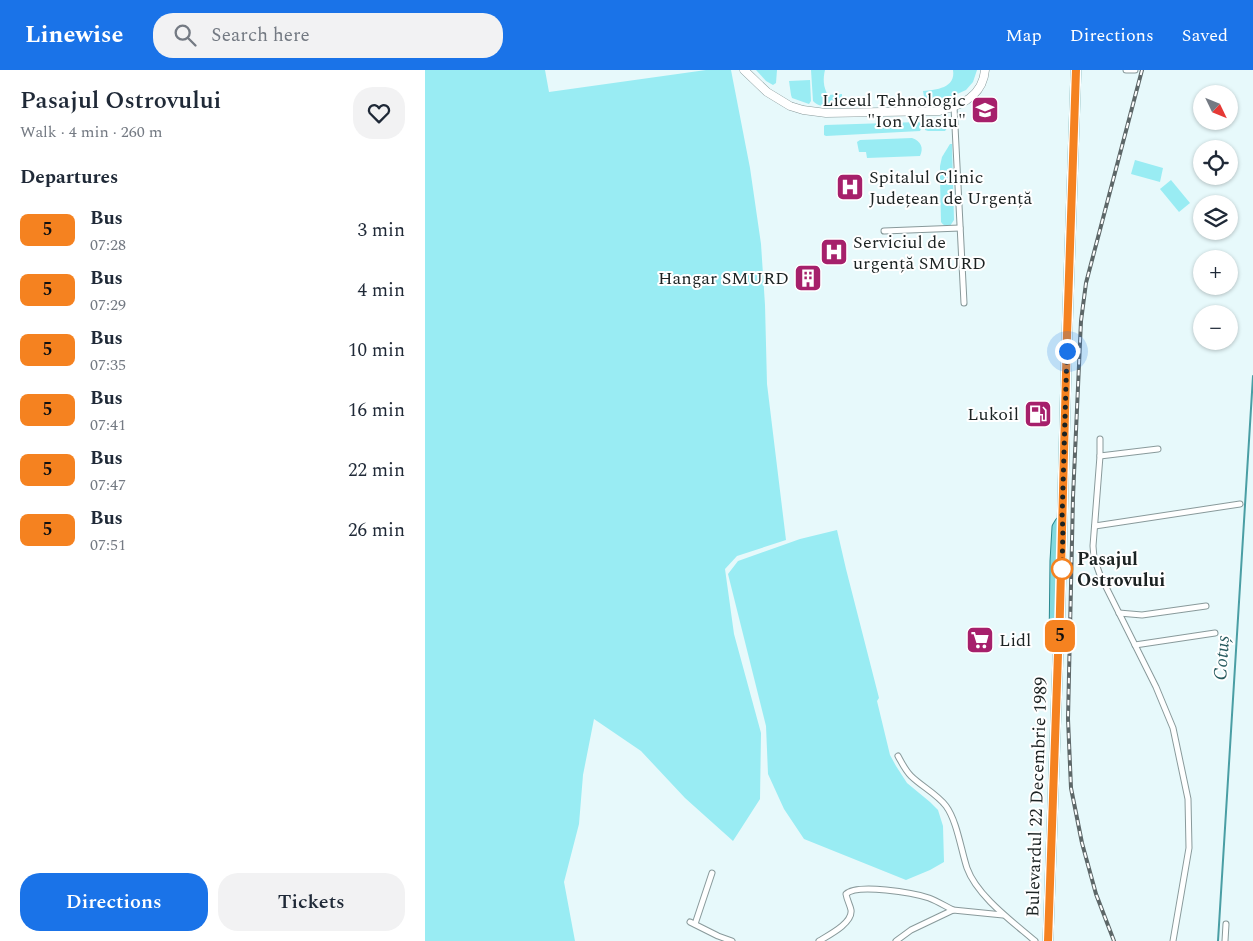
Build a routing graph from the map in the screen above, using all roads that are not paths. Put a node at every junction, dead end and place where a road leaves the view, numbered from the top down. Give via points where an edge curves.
1 (744, 70) edge
2 (985, 70) edge
3 (1076, 70) edge
4 (1126, 70) edge
5 (1135, 70) edge
6 (954, 107) junction
7 (959, 228) junction
8 (884, 231) dead end
9 (963, 303) dead end
10 (1100, 439) dead end
11 (1158, 450) dead end
12 (1100, 456) junction
13 (1240, 504) dead end
14 (1095, 526) junction
15 (1206, 606) dead end
16 (1119, 612) junction
17 (1215, 633) dead end
18 (1135, 645) junction
19 (898, 756) dead end
20 (712, 872) dead end
21 (953, 910) junction
22 (1004, 915) junction
23 (690, 922) dead end
24 (695, 924) junction
25 (1227, 924) dead end
26 (732, 941) edge
27 (819, 941) edge
28 (896, 941) edge
29 (1035, 941) edge
30 (1048, 941) edge
31 (1173, 941) edge
32 (1225, 941) edge

1 - 6 main road via 774,96 794,108 812,112 911,112
2 - 6 main road via 978,90
3 - 30 main road, Bulevardul 22 Decembrie 1989
4 - 5 street
6 - 7 street
7 - 8 street
7 - 9 street
10 - 12 street
11 - 12 street
12 - 14 street
13 - 14 street
14 - 16 street via 1093,546 1097,567
15 - 16 street via 1142,616
16 - 18 street
17 - 18 street
18 - 31 street via 1173,728 1188,799 1189,848
19 - 22 street via 909,774 948,809 970,875
20 - 24 street
21 - 22 street
21 - 27 street via 929,898 909,893 856,890 845,894 851,910 849,919
21 - 28 street
22 - 29 street
23 - 24 street
24 - 26 street
25 - 32 street

